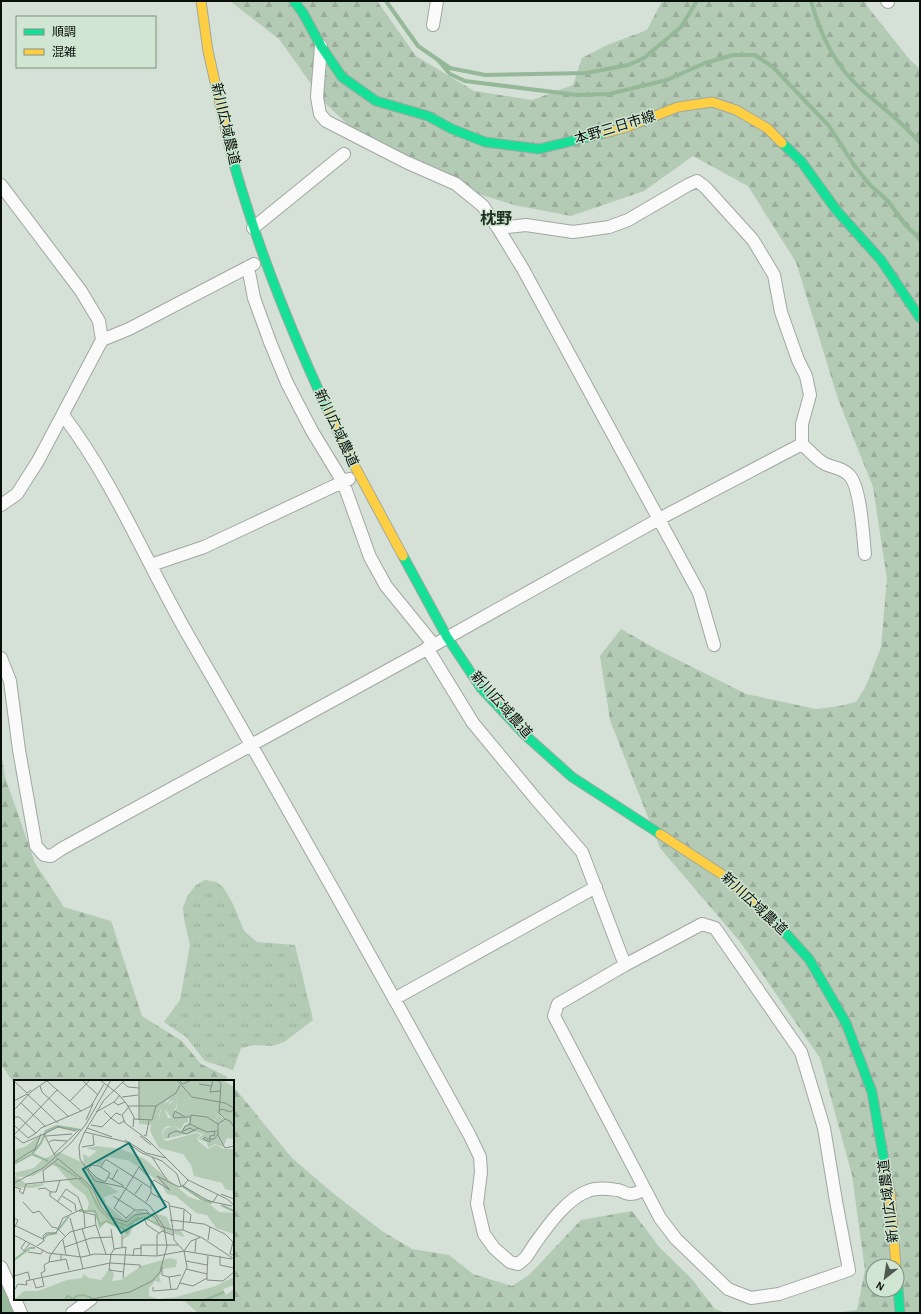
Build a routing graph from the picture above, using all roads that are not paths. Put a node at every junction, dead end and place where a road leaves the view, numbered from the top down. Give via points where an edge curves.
1 (201, 1) edge
2 (294, 1) edge
3 (437, 1) edge
4 (433, 25) dead end
5 (321, 46) junction
6 (344, 154) dead end
7 (1, 185) edge
8 (253, 228) junction
9 (498, 228) junction
10 (264, 259) junction
11 (248, 267) junction
12 (920, 318) edge
13 (102, 340) junction
14 (63, 415) junction
15 (802, 444) junction
16 (359, 475) junction
17 (343, 482) junction
18 (1, 505) edge
19 (659, 519) junction
20 (865, 554) dead end
21 (150, 565) junction
22 (447, 637) junction
23 (714, 645) dead end
24 (431, 647) junction
25 (1, 658) edge
26 (251, 745) junction
27 (596, 887) junction
28 (625, 965) junction
29 (394, 999) junction
30 (644, 1188) junction
31 (895, 1258) edge
32 (1, 1267) edge
33 (14, 1297) edge
34 (899, 1298) edge
35 (15, 1300) edge
36 (91, 1300) edge
37 (21, 1313) edge
38 (72, 1313) edge
39 (900, 1313) edge

1 - 8 street, 新川広域農道 via 208,51 231,156
2 - 5 street, 本野三日市線
3 - 4 street
5 - 9 street via 317,97 320,114 326,121 406,162 456,184 482,206
5 - 12 street, 本野三日市線 via 342,77 376,101 428,116 485,142 539,149 624,128 678,107 712,102 736,110 767,128 802,161 837,211 881,260
6 - 8 street
7 - 13 street via 81,291 99,321
8 - 10 street, 新川広域農道
9 - 15 street via 526,225 573,232 609,227 628,220 697,181 753,240 774,275 788,333 806,376 810,395 802,424
9 - 19 street via 523,269
10 - 11 street
10 - 16 street, 新川広域農道 via 312,376
11 - 13 street via 129,329
11 - 17 street via 254,298 287,383
13 - 14 street
14 - 18 street via 21,487
14 - 21 street via 110,488
15 - 19 street
15 - 20 street via 824,464 841,469 850,476 858,501
16 - 17 street
16 - 22 street, 新川広域農道
17 - 21 street via 204,547
17 - 24 street via 370,557 386,586
19 - 22 street
19 - 23 street via 699,593
21 - 26 street
22 - 24 street
22 - 31 street, 新川広域農道 via 481,688 524,734 572,777 726,877 773,919 809,959 846,1023 872,1092 890,1192
24 - 26 street
24 - 27 street via 473,723 582,852
25 - 26 street via 10,681 36,846 44,855 51,856
26 - 29 street
27 - 28 street
27 - 29 street
28 - 30 street via 558,1004 554,1016
28 - 30 street via 702,924 715,928 802,1052 824,1128 849,1270 779,1294 751,1298 728,1289 676,1239 660,1218
29 - 30 street via 480,1157 477,1204 484,1234 494,1248 510,1262 518,1264 526,1259 559,1213 588,1191 599,1188 631,1194
32 - 33 street
34 - 39 street
35 - 37 street
36 - 38 street

